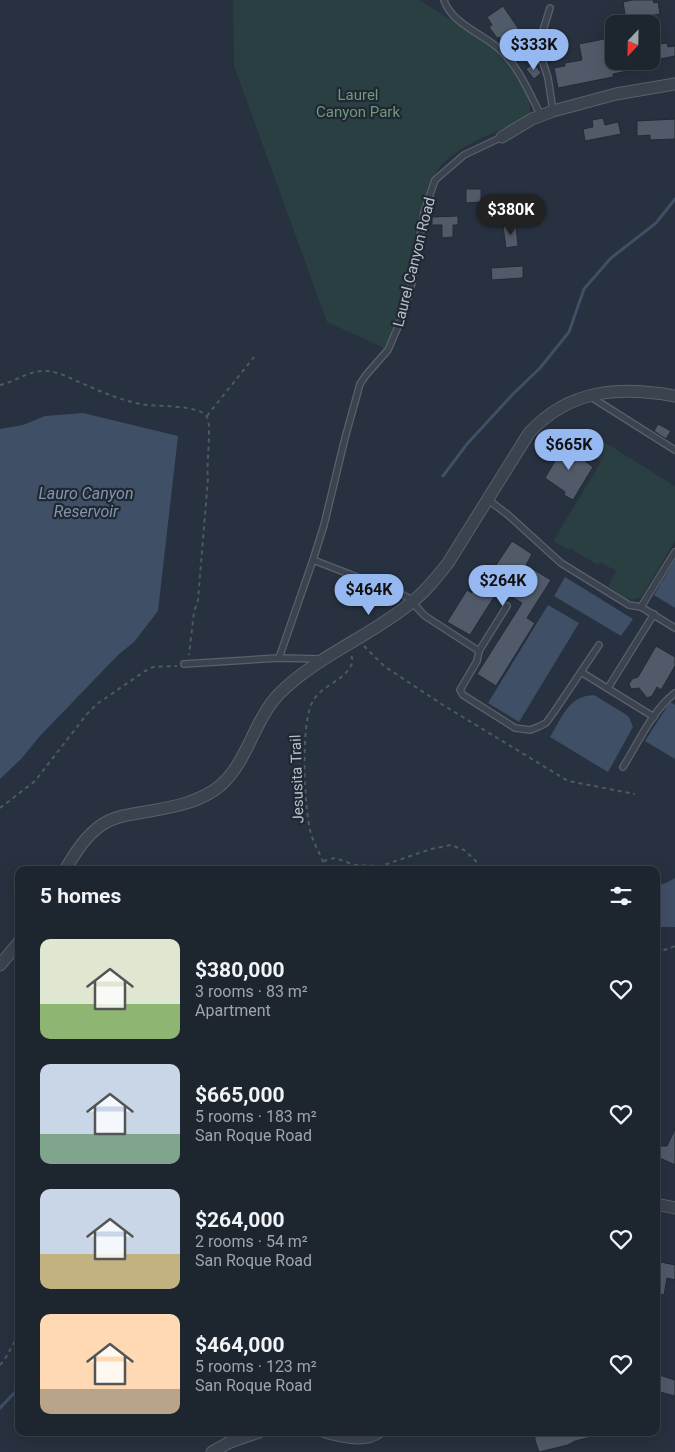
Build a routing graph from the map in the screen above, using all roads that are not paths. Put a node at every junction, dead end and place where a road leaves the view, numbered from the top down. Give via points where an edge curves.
1 (444, 0) edge
2 (550, 8) dead end
3 (675, 84) edge
4 (552, 111) junction
5 (541, 116) junction
6 (502, 137) joint
7 (589, 396) junction
8 (675, 396) edge
9 (675, 450) edge
10 (487, 500) junction
11 (675, 552) edge
12 (313, 560) junction
13 (412, 602) junction
14 (507, 606) dead end
15 (641, 607) junction
16 (654, 614) junction
17 (675, 628) edge
18 (599, 645) dead end
19 (479, 651) junction
20 (279, 658) junction
21 (323, 659) junction
22 (186, 663) road end
23 (581, 672) junction
24 (608, 688) junction
25 (675, 693) edge
26 (654, 717) junction
27 (623, 767) dead end
28 (67, 866) edge
29 (15, 947) edge
30 (0, 965) edge
31 (660, 1205) edge
32 (675, 1208) edge
33 (247, 1436) edge
34 (351, 1436) edge
35 (374, 1436) edge
36 (212, 1452) edge

1 - 5 lane via 457,19 498,48 516,68
2 - 4 lane via 540,40 540,53 548,78
3 - 4 street, Laurel Canyon Road via 616,94
4 - 5 street, Laurel Canyon Road
5 - 6 street, Laurel Canyon Road
6 - 12 lane, Laurel Canyon Road via 464,155 435,180 424,212 403,315 388,350 360,384
7 - 8 street via 630,391
7 - 9 lane
7 - 10 street via 570,402 534,428
10 - 13 street via 448,563
10 - 15 lane via 562,563 629,606
11 - 15 lane
12 - 13 lane via 401,594
12 - 20 lane, Laurel Canyon Road
13 - 19 lane via 425,616
13 - 21 street
14 - 19 lane
15 - 16 lane
16 - 17 lane
16 - 24 lane
18 - 23 lane
19 - 23 lane via 460,693 514,728 523,730 546,723
20 - 21 lane
20 - 22 lane
21 - 28 street via 278,696 222,784 189,802 104,823 92,832
23 - 24 lane
24 - 26 lane
25 - 26 lane
26 - 27 lane
29 - 30 street
31 - 32 street
33 - 36 street
34 - 35 street

